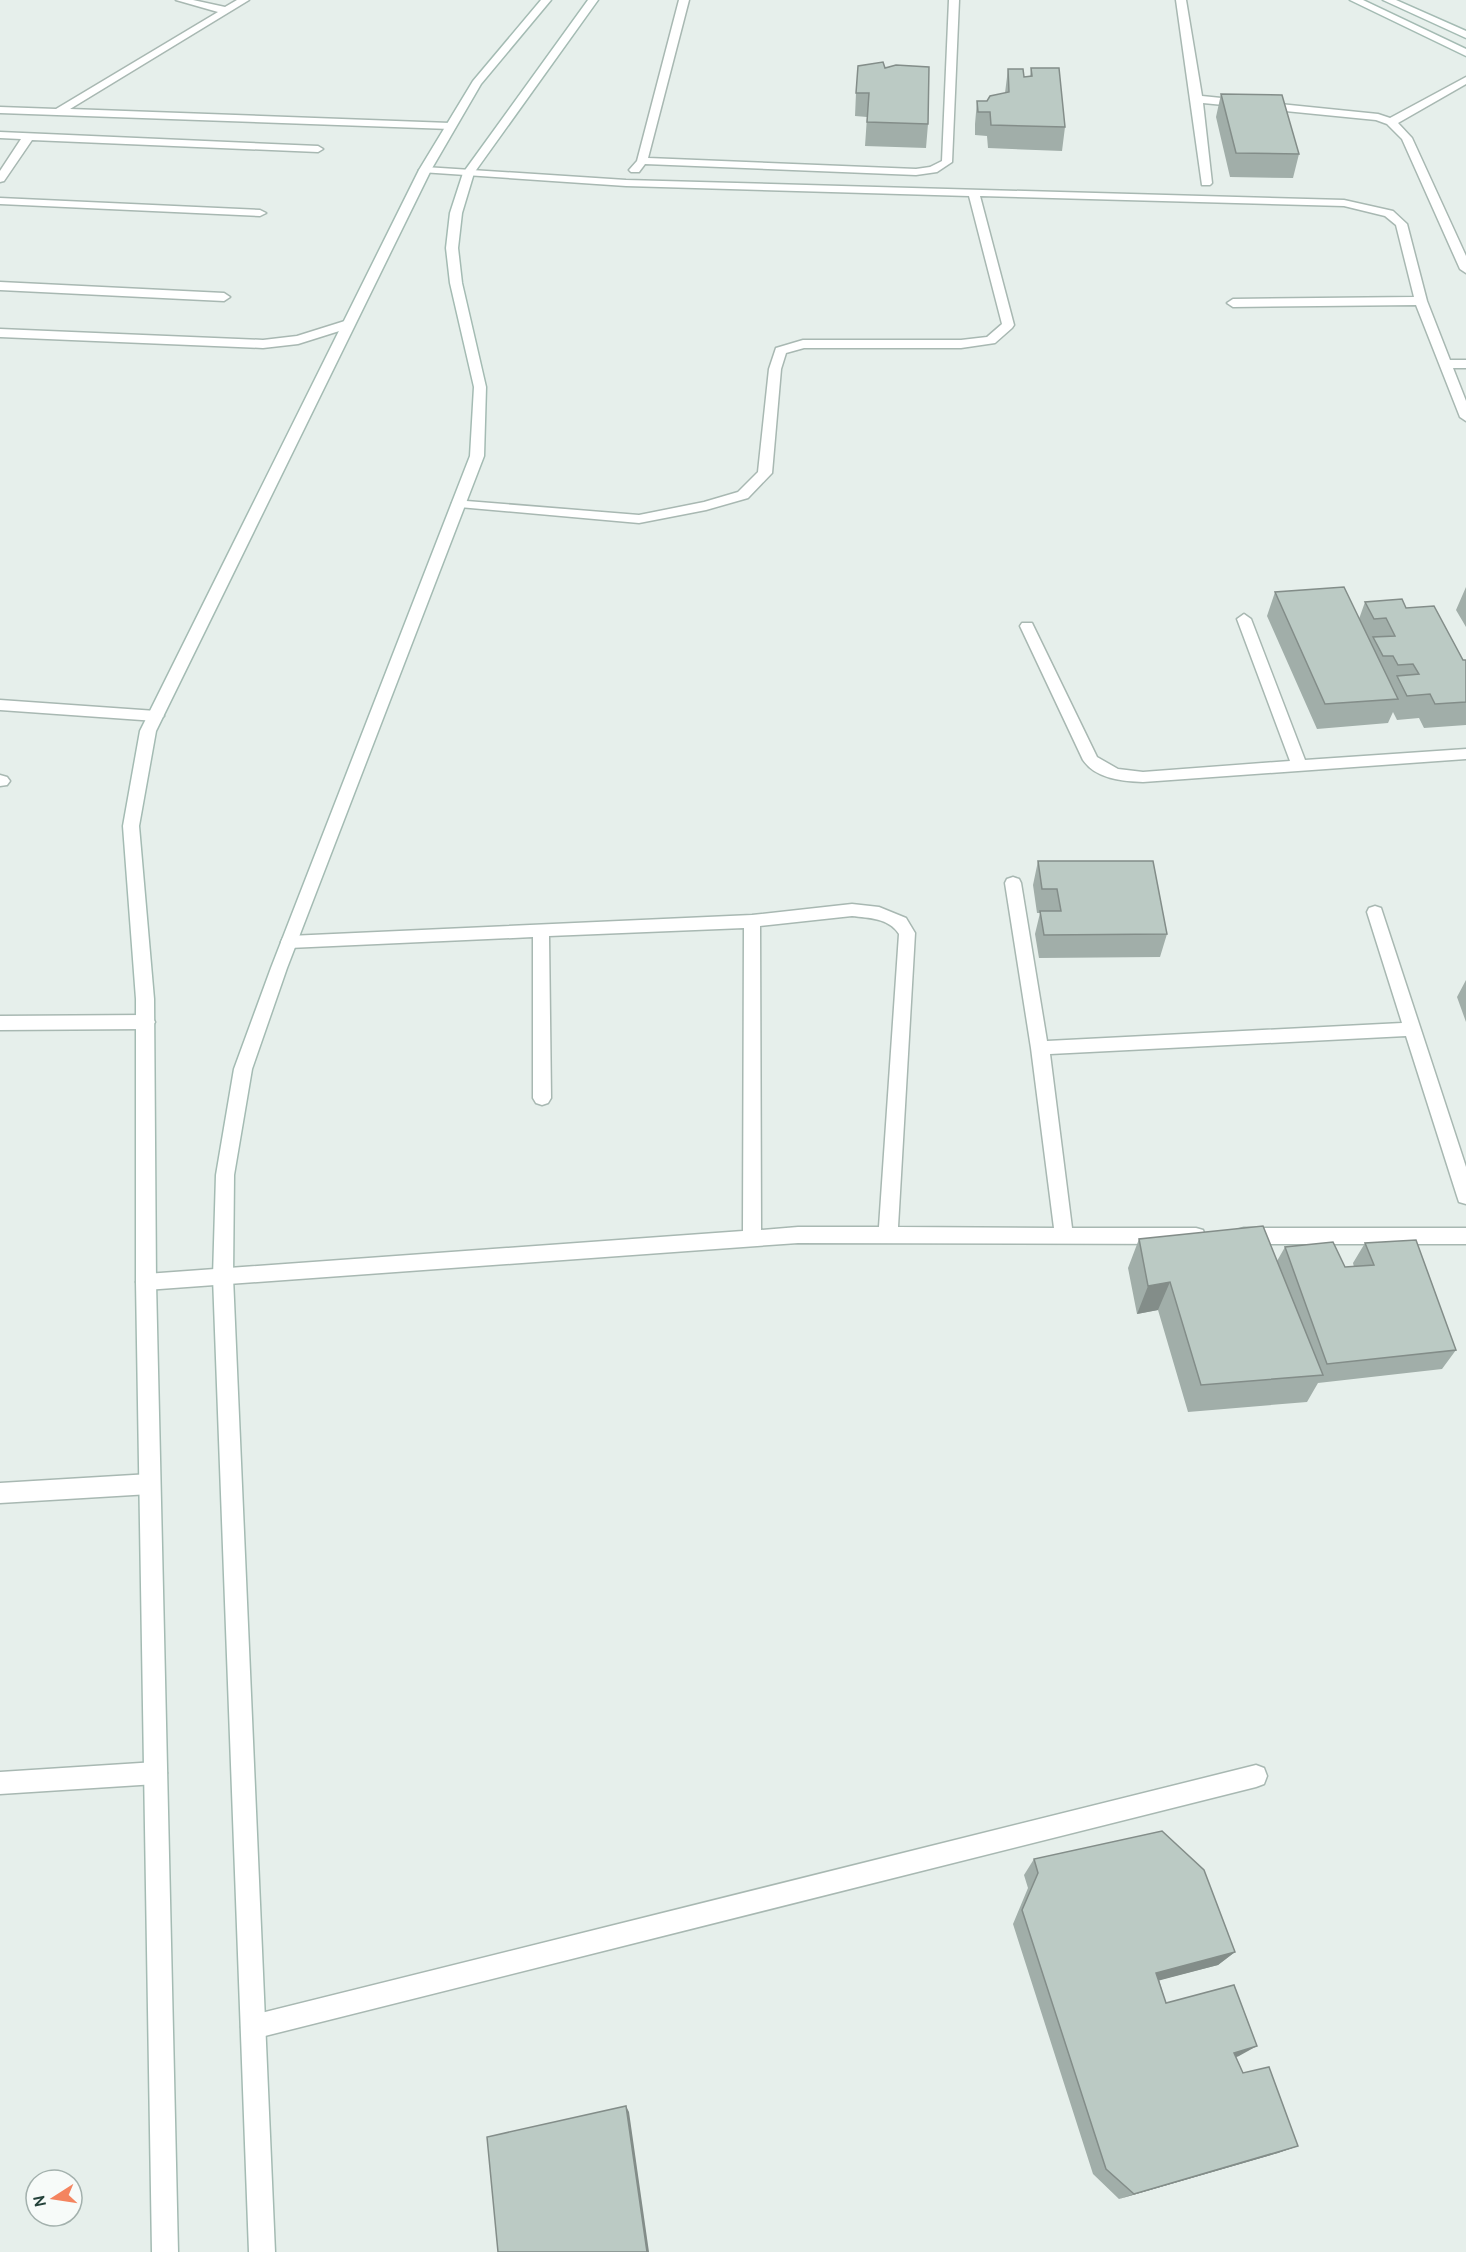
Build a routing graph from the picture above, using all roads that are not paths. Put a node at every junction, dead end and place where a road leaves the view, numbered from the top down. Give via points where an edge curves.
1 (181, 0) edge
2 (244, 0) edge
3 (546, 0) edge
4 (593, 0) edge
5 (684, 0) edge
6 (954, 0) edge
7 (1181, 0) edge
8 (1355, 0) edge
9 (1388, 0) edge
10 (227, 11) junction
11 (1466, 35) edge
12 (1466, 53) edge
13 (1466, 80) edge
14 (1197, 99) junction
15 (0, 110) edge
16 (58, 112) junction
17 (1391, 122) junction
18 (450, 126) junction
19 (0, 135) edge
20 (28, 137) junction
21 (318, 150) dead end
22 (642, 161) junction
23 (425, 170) junction
24 (469, 173) junction
25 (0, 179) edge
26 (626, 183) junction
27 (1206, 183) dead end
28 (974, 194) junction
29 (0, 201) edge
30 (260, 213) dead end
31 (1449, 231) junction
32 (1466, 232) edge
33 (1466, 269) edge
34 (0, 286) edge
35 (224, 297) dead end
36 (1421, 302) junction
37 (1233, 303) dead end
38 (348, 324) junction
39 (0, 333) edge
40 (1446, 364) junction
41 (1466, 364) edge
42 (1466, 417) edge
43 (459, 503) junction
44 (1244, 619) dead end
45 (1027, 626) dead end
46 (0, 705) edge
47 (156, 716) junction
48 (1466, 754) edge
49 (1300, 766) junction
50 (1013, 883) dead end
51 (1375, 912) dead end
52 (752, 921) junction
53 (541, 930) junction
54 (290, 942) junction
55 (146, 1022) junction
56 (0, 1023) edge
57 (1412, 1029) junction
58 (1040, 1048) junction
59 (542, 1098) dead end
60 (1466, 1196) edge
61 (888, 1234) junction
62 (1064, 1235) junction
63 (1466, 1236) edge
64 (752, 1238) junction
65 (223, 1277) junction
66 (146, 1282) junction
67 (150, 1484) junction
68 (0, 1493) edge
69 (156, 1773) junction
70 (1256, 1776) dead end
71 (0, 1783) edge
72 (253, 2027) junction
73 (165, 2252) edge
74 (262, 2252) edge

1 - 10 street
2 - 10 street
3 - 18 street via 477,83
4 - 24 street
5 - 22 street
6 - 22 street via 947,162 933,170
7 - 14 street
8 - 12 street
9 - 11 street
10 - 16 street
13 - 17 street
14 - 17 street via 1378,117
14 - 27 street
15 - 16 street
16 - 18 street
17 - 31 street via 1407,138
18 - 23 street
19 - 20 street
20 - 21 street
20 - 25 street
22 - 26 street
23 - 24 street
23 - 38 street
24 - 26 street
24 - 43 street via 456,213 452,248 480,387 477,456
26 - 28 street
28 - 36 street via 1344,203 1367,207 1389,213 1401,224
28 - 43 street via 1008,326 991,340 961,344 803,344 780,351 765,473 743,495 639,519
29 - 30 street
31 - 32 street
31 - 33 street
34 - 35 street
36 - 37 street
36 - 40 street
38 - 39 street via 298,340 263,344
38 - 47 street
40 - 41 street
40 - 42 street
43 - 54 street
44 - 49 street
45 - 49 street via 1091,760 1105,772 1143,777
46 - 47 street
47 - 55 street via 148,731 131,826
48 - 49 street
50 - 58 street
51 - 57 street
52 - 53 street
52 - 61 street via 852,910 879,913 900,922 907,933
52 - 64 street
53 - 54 street
53 - 59 street
54 - 65 street via 243,1069 225,1175
55 - 56 street
55 - 66 street
57 - 58 street
57 - 60 street
58 - 62 street
61 - 62 street
61 - 64 street
62 - 63 street
64 - 65 street
65 - 66 street
65 - 72 street
66 - 67 street
67 - 68 street
67 - 69 street
69 - 71 street
69 - 73 street
70 - 72 street
72 - 74 street

